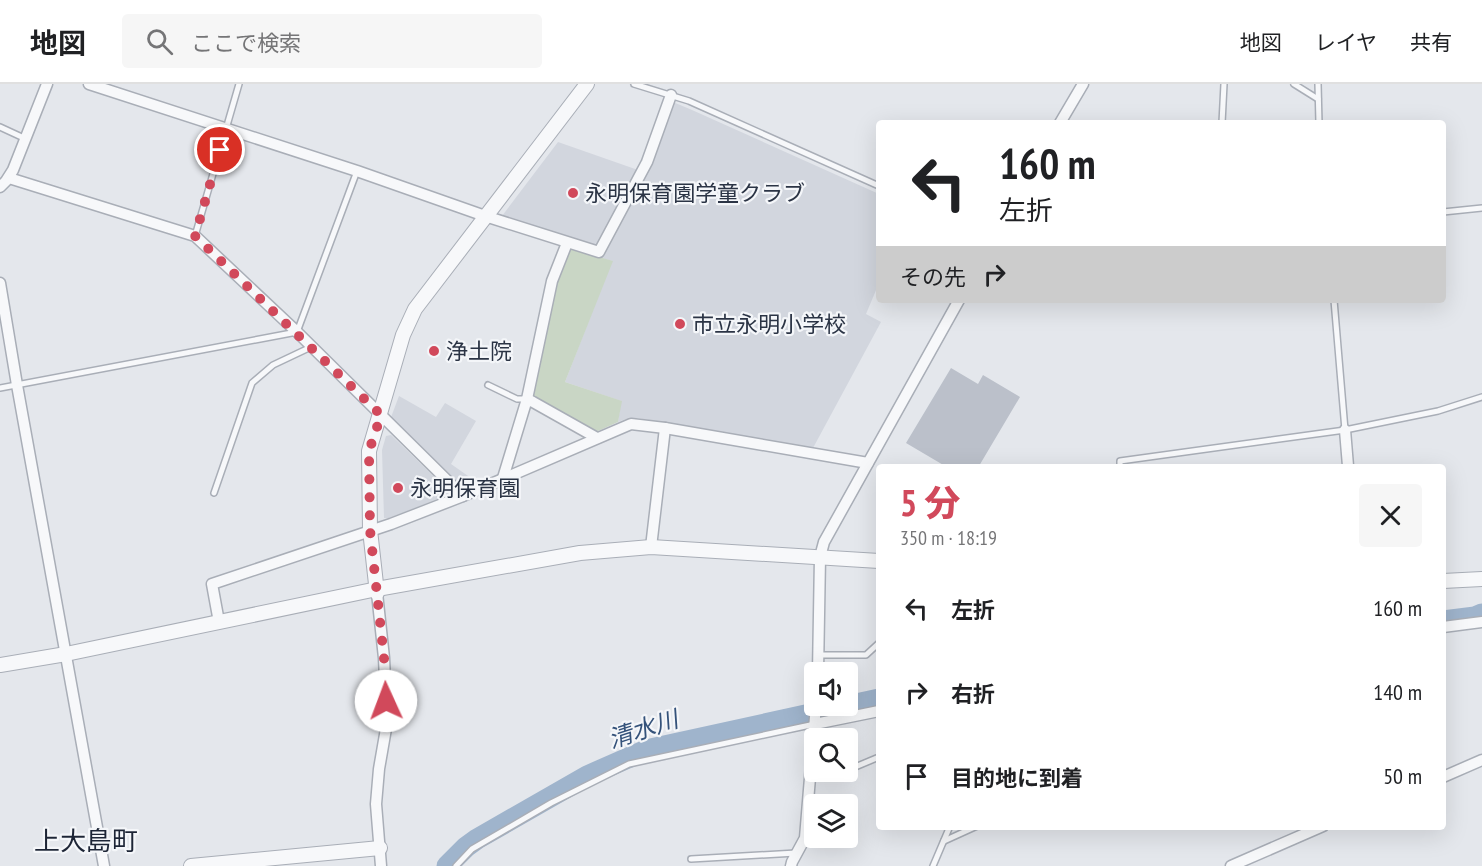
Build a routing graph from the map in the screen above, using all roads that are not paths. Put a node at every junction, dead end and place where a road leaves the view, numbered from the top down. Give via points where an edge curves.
1 (47, 84) edge
2 (89, 84) edge
3 (239, 84) edge
4 (587, 84) edge
5 (634, 84) edge
6 (1083, 84) edge
7 (1224, 84) edge
8 (1294, 84) edge
9 (1318, 84) edge
10 (671, 95) junction
11 (1318, 99) junction
12 (1062, 120) edge
13 (1222, 120) edge
14 (1319, 120) edge
15 (0, 127) edge
16 (226, 129) junction
17 (26, 139) junction
18 (357, 171) junction
19 (9, 178) junction
20 (876, 185) edge
21 (0, 187) edge
22 (1482, 208) edge
23 (1446, 212) edge
24 (485, 216) junction
25 (195, 236) junction
26 (567, 243) junction
27 (0, 287) edge
28 (957, 303) edge
29 (1334, 303) edge
30 (297, 332) junction
31 (311, 347) junction
32 (17, 385) junction
33 (488, 385) dead end
34 (0, 388) edge
35 (1482, 397) edge
36 (527, 399) junction
37 (381, 415) junction
38 (665, 428) junction
39 (1345, 430) junction
40 (597, 438) junction
41 (868, 463) junction
42 (1120, 464) edge
43 (1348, 464) edge
44 (503, 478) junction
45 (214, 492) dead end
46 (463, 496) junction
47 (370, 530) junction
48 (651, 547) junction
49 (820, 557) junction
50 (876, 561) edge
51 (1482, 579) edge
52 (1446, 581) edge
53 (377, 591) junction
54 (219, 622) junction
55 (1482, 622) edge
56 (1446, 627) edge
57 (876, 646) edge
58 (66, 654) junction
59 (819, 655) junction
60 (819, 662) edge
61 (0, 666) edge
62 (876, 712) edge
63 (815, 716) edge
64 (815, 724) junction
65 (815, 728) edge
66 (876, 758) edge
67 (1482, 760) edge
68 (858, 766) edge
69 (1446, 776) edge
70 (810, 782) edge
71 (948, 830) edge
72 (968, 830) edge
73 (1299, 831) edge
74 (944, 841) junction
75 (380, 848) junction
76 (797, 852) junction
77 (691, 859) dead end
78 (104, 866) edge
79 (191, 866) edge
80 (381, 866) edge
81 (456, 866) edge
82 (791, 866) edge
83 (933, 866) edge
84 (1232, 866) edge

1 - 17 street
2 - 16 street
3 - 16 lane
4 - 24 street
5 - 10 lane
6 - 12 street
7 - 13 lane
8 - 11 lane
9 - 11 lane
10 - 20 lane
10 - 26 street via 647,162 599,252
11 - 14 lane
15 - 17 lane
16 - 18 street
16 - 25 lane
17 - 19 street
18 - 24 street
18 - 30 lane
19 - 21 street
19 - 25 street
22 - 23 lane
24 - 26 street
24 - 37 street via 415,309 403,335
25 - 30 street
26 - 36 street via 552,281
27 - 32 street
28 - 41 street
29 - 39 lane
30 - 31 street
30 - 32 lane
31 - 37 street
31 - 45 lane via 273,365 252,383
32 - 34 lane
32 - 58 street
33 - 36 lane via 518,399
35 - 39 lane via 1438,411
36 - 40 street
36 - 44 street
37 - 46 street
37 - 47 street via 369,451
38 - 40 street via 631,424
38 - 41 street
38 - 48 street
39 - 42 lane via 1120,460
39 - 43 street
40 - 44 street
41 - 49 street via 824,542
44 - 46 street
46 - 47 street
47 - 53 street
47 - 54 street via 212,584
48 - 49 street
48 - 53 street via 580,553
49 - 50 street
49 - 59 street
51 - 52 street
53 - 54 street
53 - 75 street via 387,723 376,804
54 - 58 street
55 - 56 street
57 - 59 lane via 866,655
58 - 61 street
58 - 78 street
59 - 60 street
62 - 64 street
63 - 64 street
64 - 65 street
64 - 81 lane via 629,764 472,849
66 - 68 lane
67 - 69 street
70 - 76 street via 805,838
71 - 74 lane
72 - 74 lane
73 - 84 street
74 - 83 lane
75 - 79 street
75 - 80 street
76 - 77 lane
76 - 82 street

